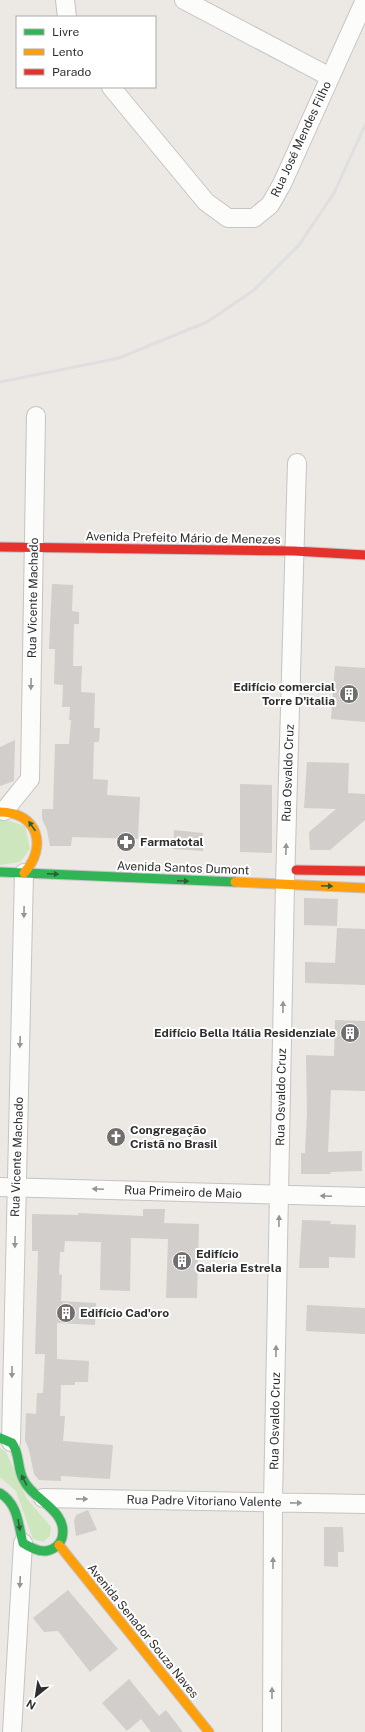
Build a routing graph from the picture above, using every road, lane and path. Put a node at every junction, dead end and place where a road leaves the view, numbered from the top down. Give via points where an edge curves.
1 (65, 0) edge
2 (184, 0) edge
3 (364, 0) edge
4 (67, 16) edge
5 (330, 77) junction
6 (112, 88) edge
7 (36, 416) dead end
8 (297, 462) dead end
9 (0, 547) edge
10 (34, 547) junction
11 (294, 552) junction
12 (365, 555) edge
13 (2, 812) edge
14 (33, 865) junction
15 (365, 871) edge
16 (0, 872) edge
17 (282, 874) junction
18 (365, 888) edge
19 (8, 1187) edge
20 (279, 1194) junction
21 (365, 1197) edge
22 (5, 1440) edge
23 (0, 1493) edge
24 (43, 1498) junction
25 (273, 1502) junction
26 (365, 1504) edge
27 (23, 1543) junction
28 (59, 1545) junction
29 (12, 1732) edge
30 (209, 1732) edge
31 (272, 1732) edge

1 - 4 street
2 - 5 street
3 - 5 street, Rua José Mendes Filho
5 - 6 street, Rua José Mendes Filho via 282,184 270,205 254,218 228,218 206,202
7 - 10 street, Rua Vicente Machado
8 - 11 street, Rua Osvaldo Cruz
9 - 10 main road, Avenida Prefeito Mário de Menezes
10 - 11 main road, Avenida Prefeito Mário de Menezes
10 -> 13 street, Rua Vicente Machado via 30,779
11 - 12 main road, Avenida Prefeito Mário de Menezes
17 -> 11 street, Rua Osvaldo Cruz
14 -> 13 main road via 38,851 35,830 22,816
14 - 16 main road, Avenida Santos Dumont
14 -> 17 main road, Avenida Santos Dumont via 131,879
14 -> 19 street, Rua Vicente Machado
15 - 17 main road, Avenida Santos Dumont
17 -> 18 main road, Avenida Santos Dumont
20 -> 17 street, Rua Osvaldo Cruz
20 -> 19 street, Rua Primeiro de Maio
19 -> 22 street, Rua Vicente Machado
21 -> 20 street, Rua Primeiro de Maio
25 -> 20 street, Rua Osvaldo Cruz
24 -> 22 main road via 24,1481 17,1450
23 -> 27 main road via 8,1498 16,1511
24 -> 25 street, Rua Padre Vitoriano Valente
24 - 28 main road via 59,1518 62,1526 63,1535
25 -> 26 street, Rua Padre Vitoriano Valente
31 -> 25 street, Rua Osvaldo Cruz
27 - 28 main road via 40,1551
27 -> 29 street
28 - 30 main road, Avenida Senador Souza Naves

